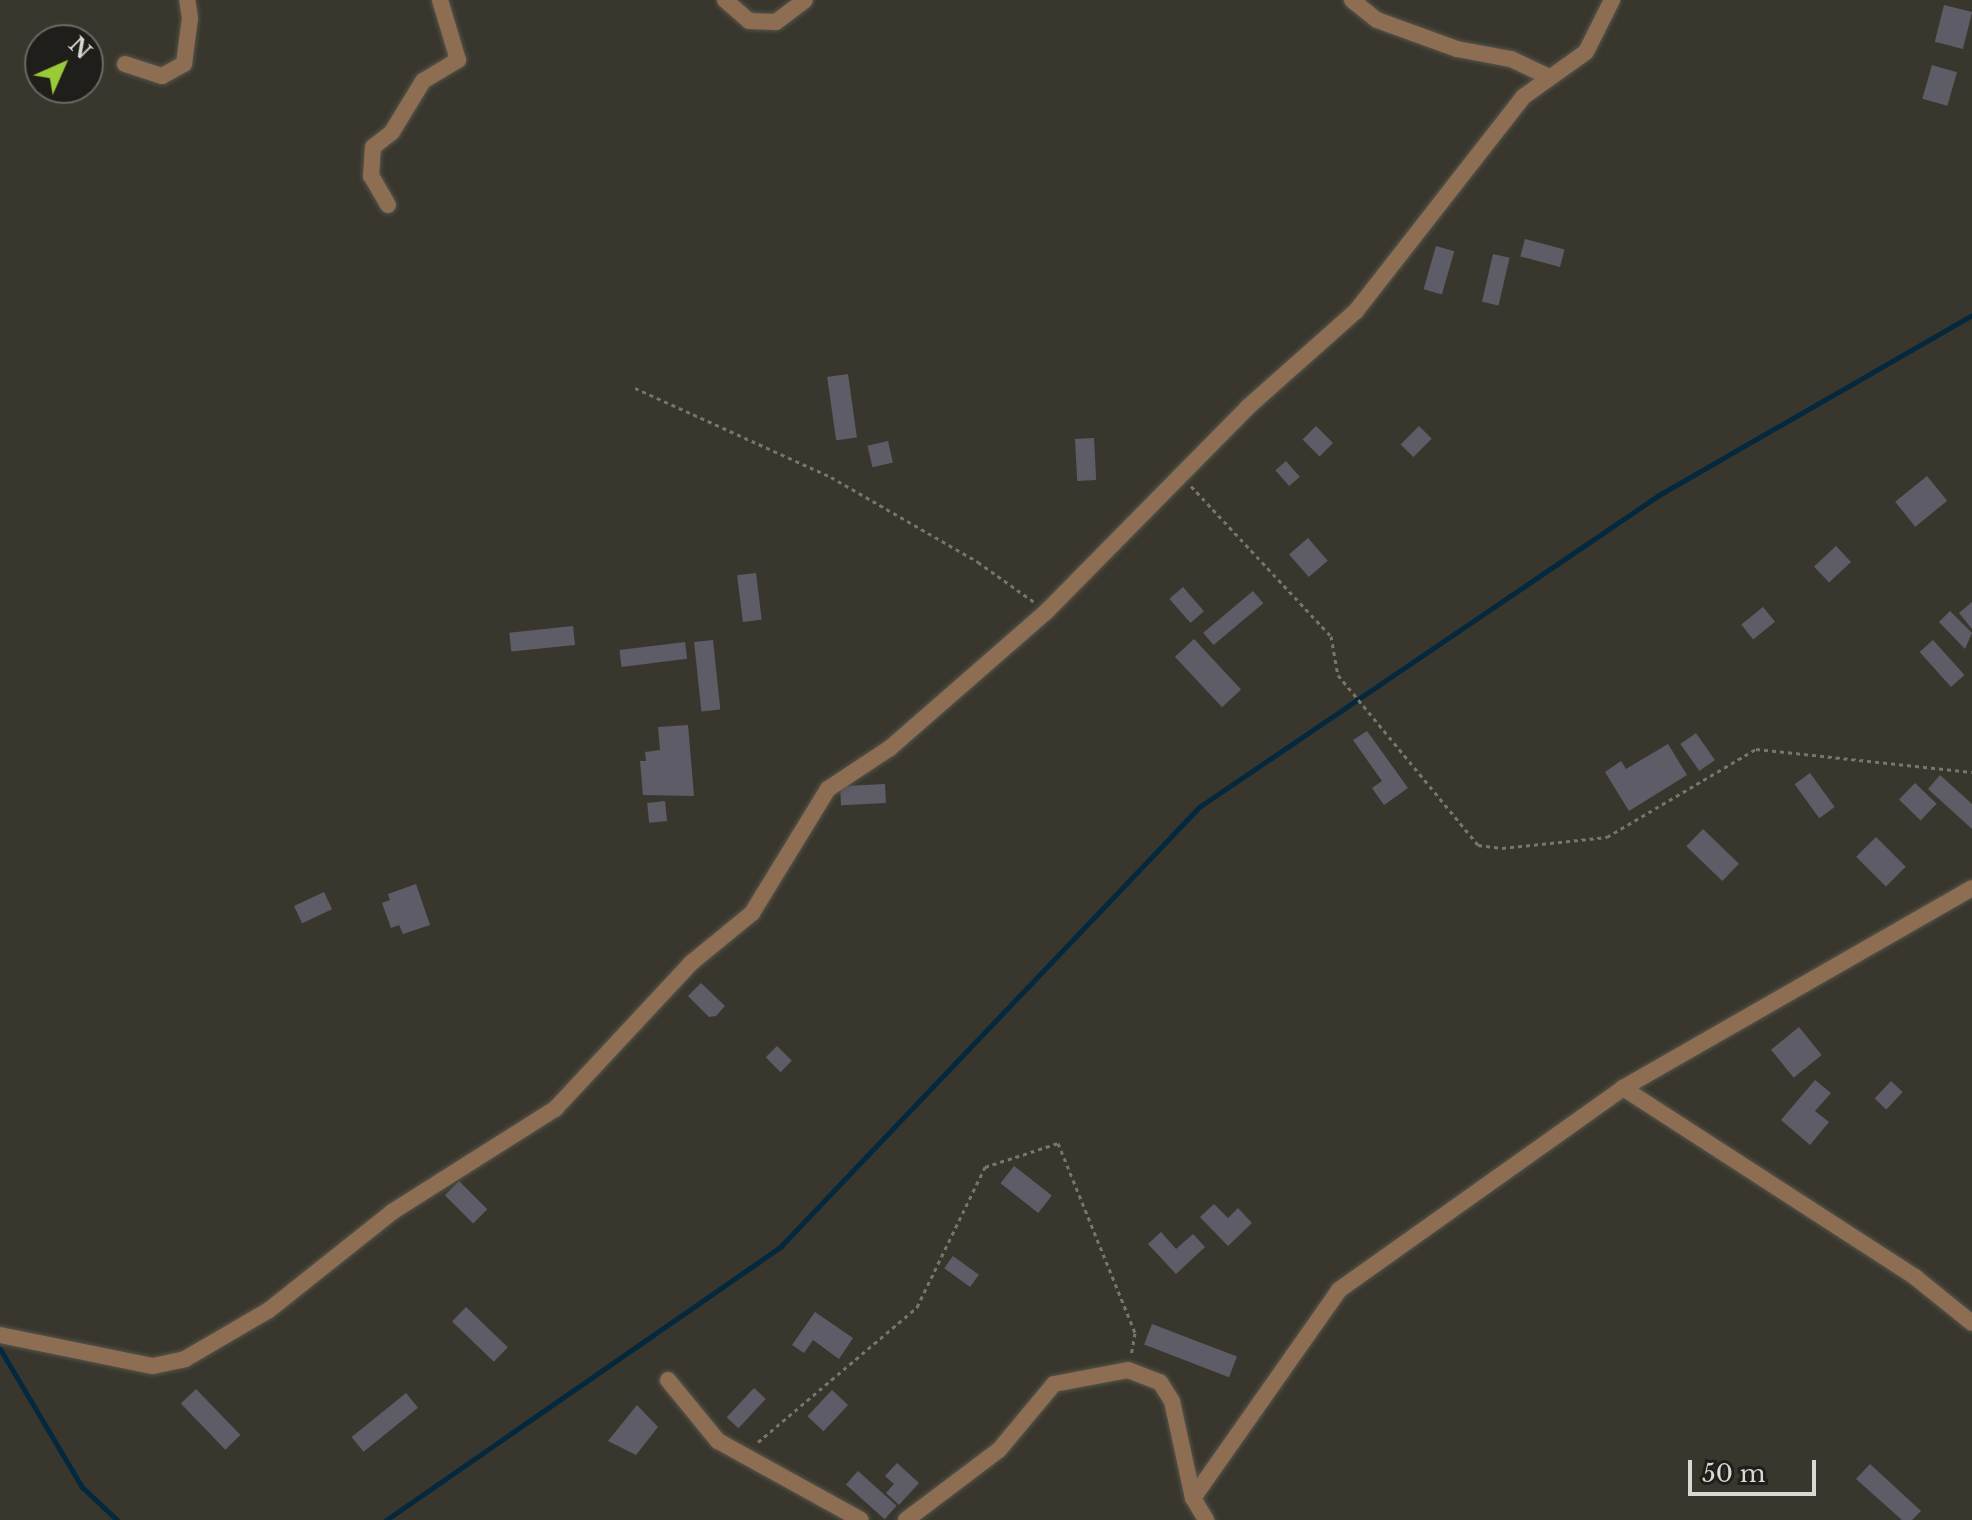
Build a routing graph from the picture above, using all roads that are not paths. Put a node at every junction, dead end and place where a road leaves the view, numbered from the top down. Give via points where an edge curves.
1 (187, 0) edge
2 (440, 0) edge
3 (725, 0) edge
4 (805, 0) edge
5 (1352, 0) edge
6 (1612, 0) edge
7 (125, 64) dead end
8 (1549, 77) junction
9 (388, 205) dead end
10 (1972, 888) edge
11 (1623, 1088) junction
12 (1972, 1323) edge
13 (0, 1335) edge
14 (668, 1380) dead end
15 (1193, 1498) junction
16 (861, 1520) edge
17 (906, 1520) edge
18 (1206, 1520) edge

1 - 7 street via 184,64 162,76
2 - 9 street via 458,60 423,81 392,132 373,147 371,176
3 - 4 street via 749,21 776,22
5 - 8 street via 1377,20 1457,49 1511,59
6 - 8 street via 1586,52
8 - 13 street via 1523,97 1356,311 1248,407 1047,611 890,748 828,789 752,913 691,963 555,1109 392,1212 269,1310 208,1349 166,1365
10 - 11 street
11 - 12 street via 1903,1269
11 - 15 street via 1339,1290
14 - 16 street via 718,1441
15 - 17 street via 1172,1401 1160,1382 1128,1370 1054,1384 999,1450
15 - 18 street

